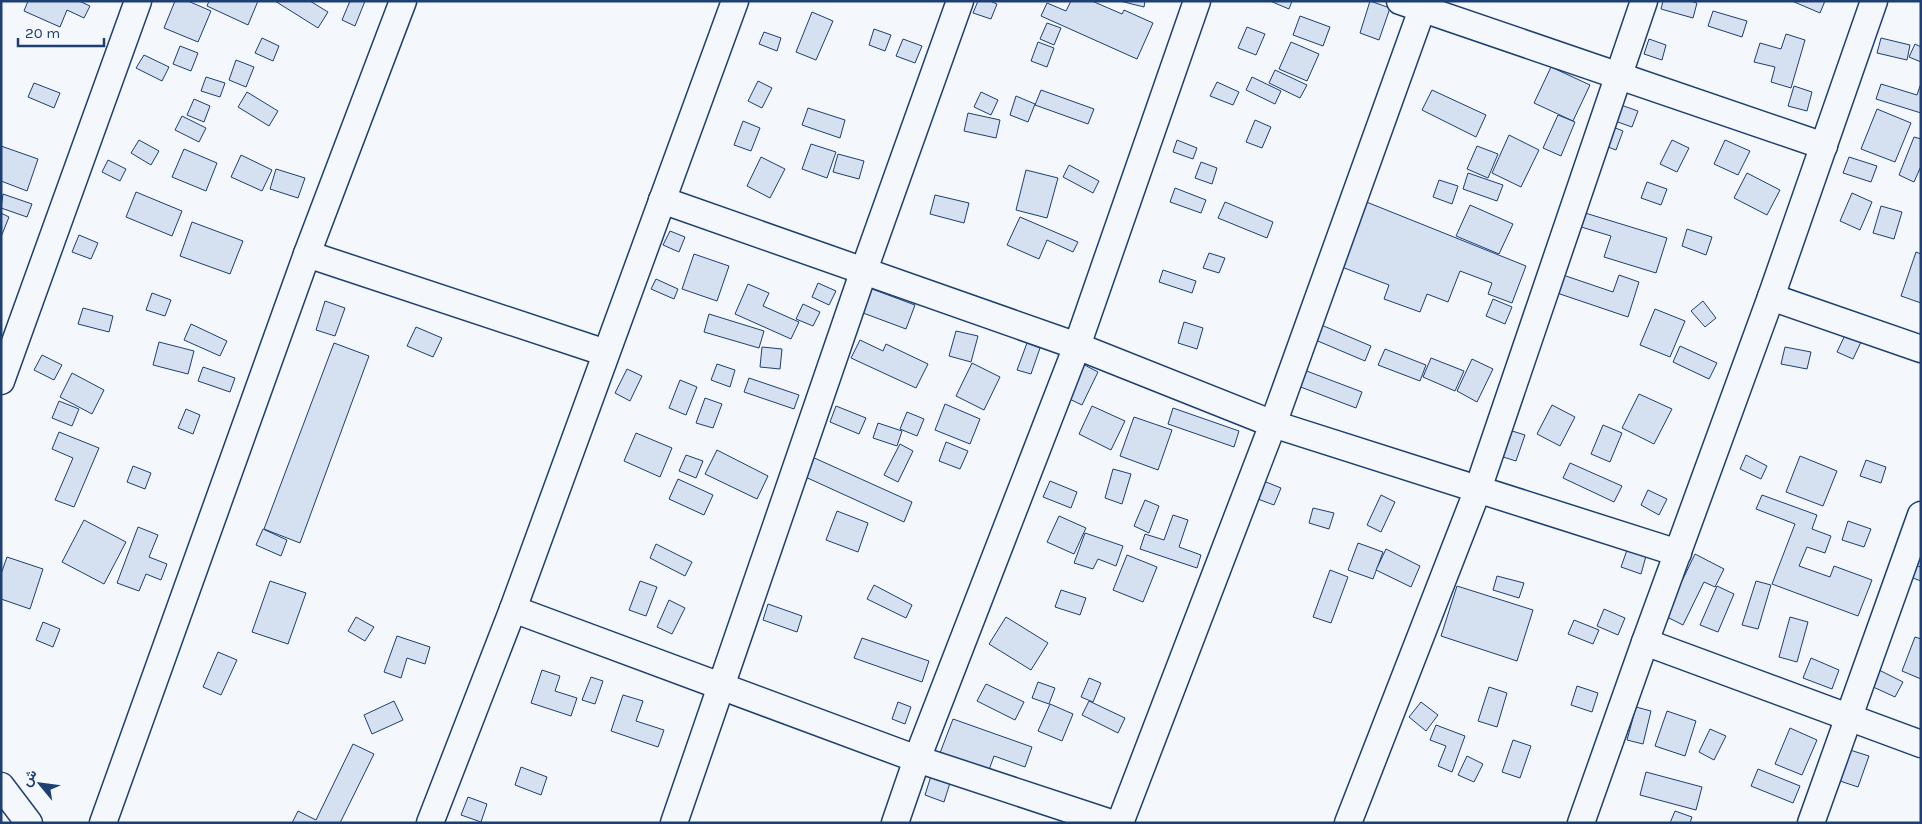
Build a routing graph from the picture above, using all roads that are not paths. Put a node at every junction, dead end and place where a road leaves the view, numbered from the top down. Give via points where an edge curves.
1 (138, 1) edge
2 (403, 1) edge
3 (735, 1) edge
4 (960, 1) edge
5 (1197, 1) edge
6 (1644, 1) edge
7 (1874, 1) edge
8 (1416, 4) edge
9 (1618, 75) junction
10 (1824, 146) junction
11 (662, 200) junction
12 (307, 254) junction
13 (864, 270) junction
14 (1772, 297) junction
15 (1077, 346) junction
16 (1921, 350) edge
17 (606, 353) junction
18 (1, 380) edge
19 (1273, 424) junction
20 (1478, 489) junction
21 (1921, 515) edge
22 (1678, 553) junction
23 (513, 609) junction
24 (1645, 642) junction
25 (722, 687) junction
26 (1849, 718) junction
27 (1921, 744) edge
28 (917, 759) junction
29 (1, 786) edge
30 (29, 823) edge
31 (103, 823) edge
32 (430, 823) edge
33 (674, 823) edge
34 (895, 823) edge
35 (1111, 823) edge
36 (1120, 823) edge
37 (1348, 823) edge
38 (1581, 823) edge
39 (1811, 823) edge

1 - 18 street
2 - 12 street
3 - 11 street
4 - 13 street
5 - 15 street
6 - 9 street
7 - 10 street
8 - 9 street
8 - 19 street
9 - 10 street
9 - 20 street
10 - 14 street
11 - 13 street
11 - 17 street
12 - 17 street
12 - 31 street
13 - 15 street
13 - 25 street
14 - 16 street
14 - 22 street
15 - 19 street
15 - 28 street
17 - 23 street
19 - 20 street
19 - 36 street
20 - 22 street
20 - 37 street
21 - 26 street
22 - 24 street
23 - 25 street
23 - 32 street
24 - 26 street
24 - 38 street
25 - 28 street
25 - 33 street
26 - 27 street
26 - 39 street
28 - 34 street
28 - 35 street
29 - 30 street

